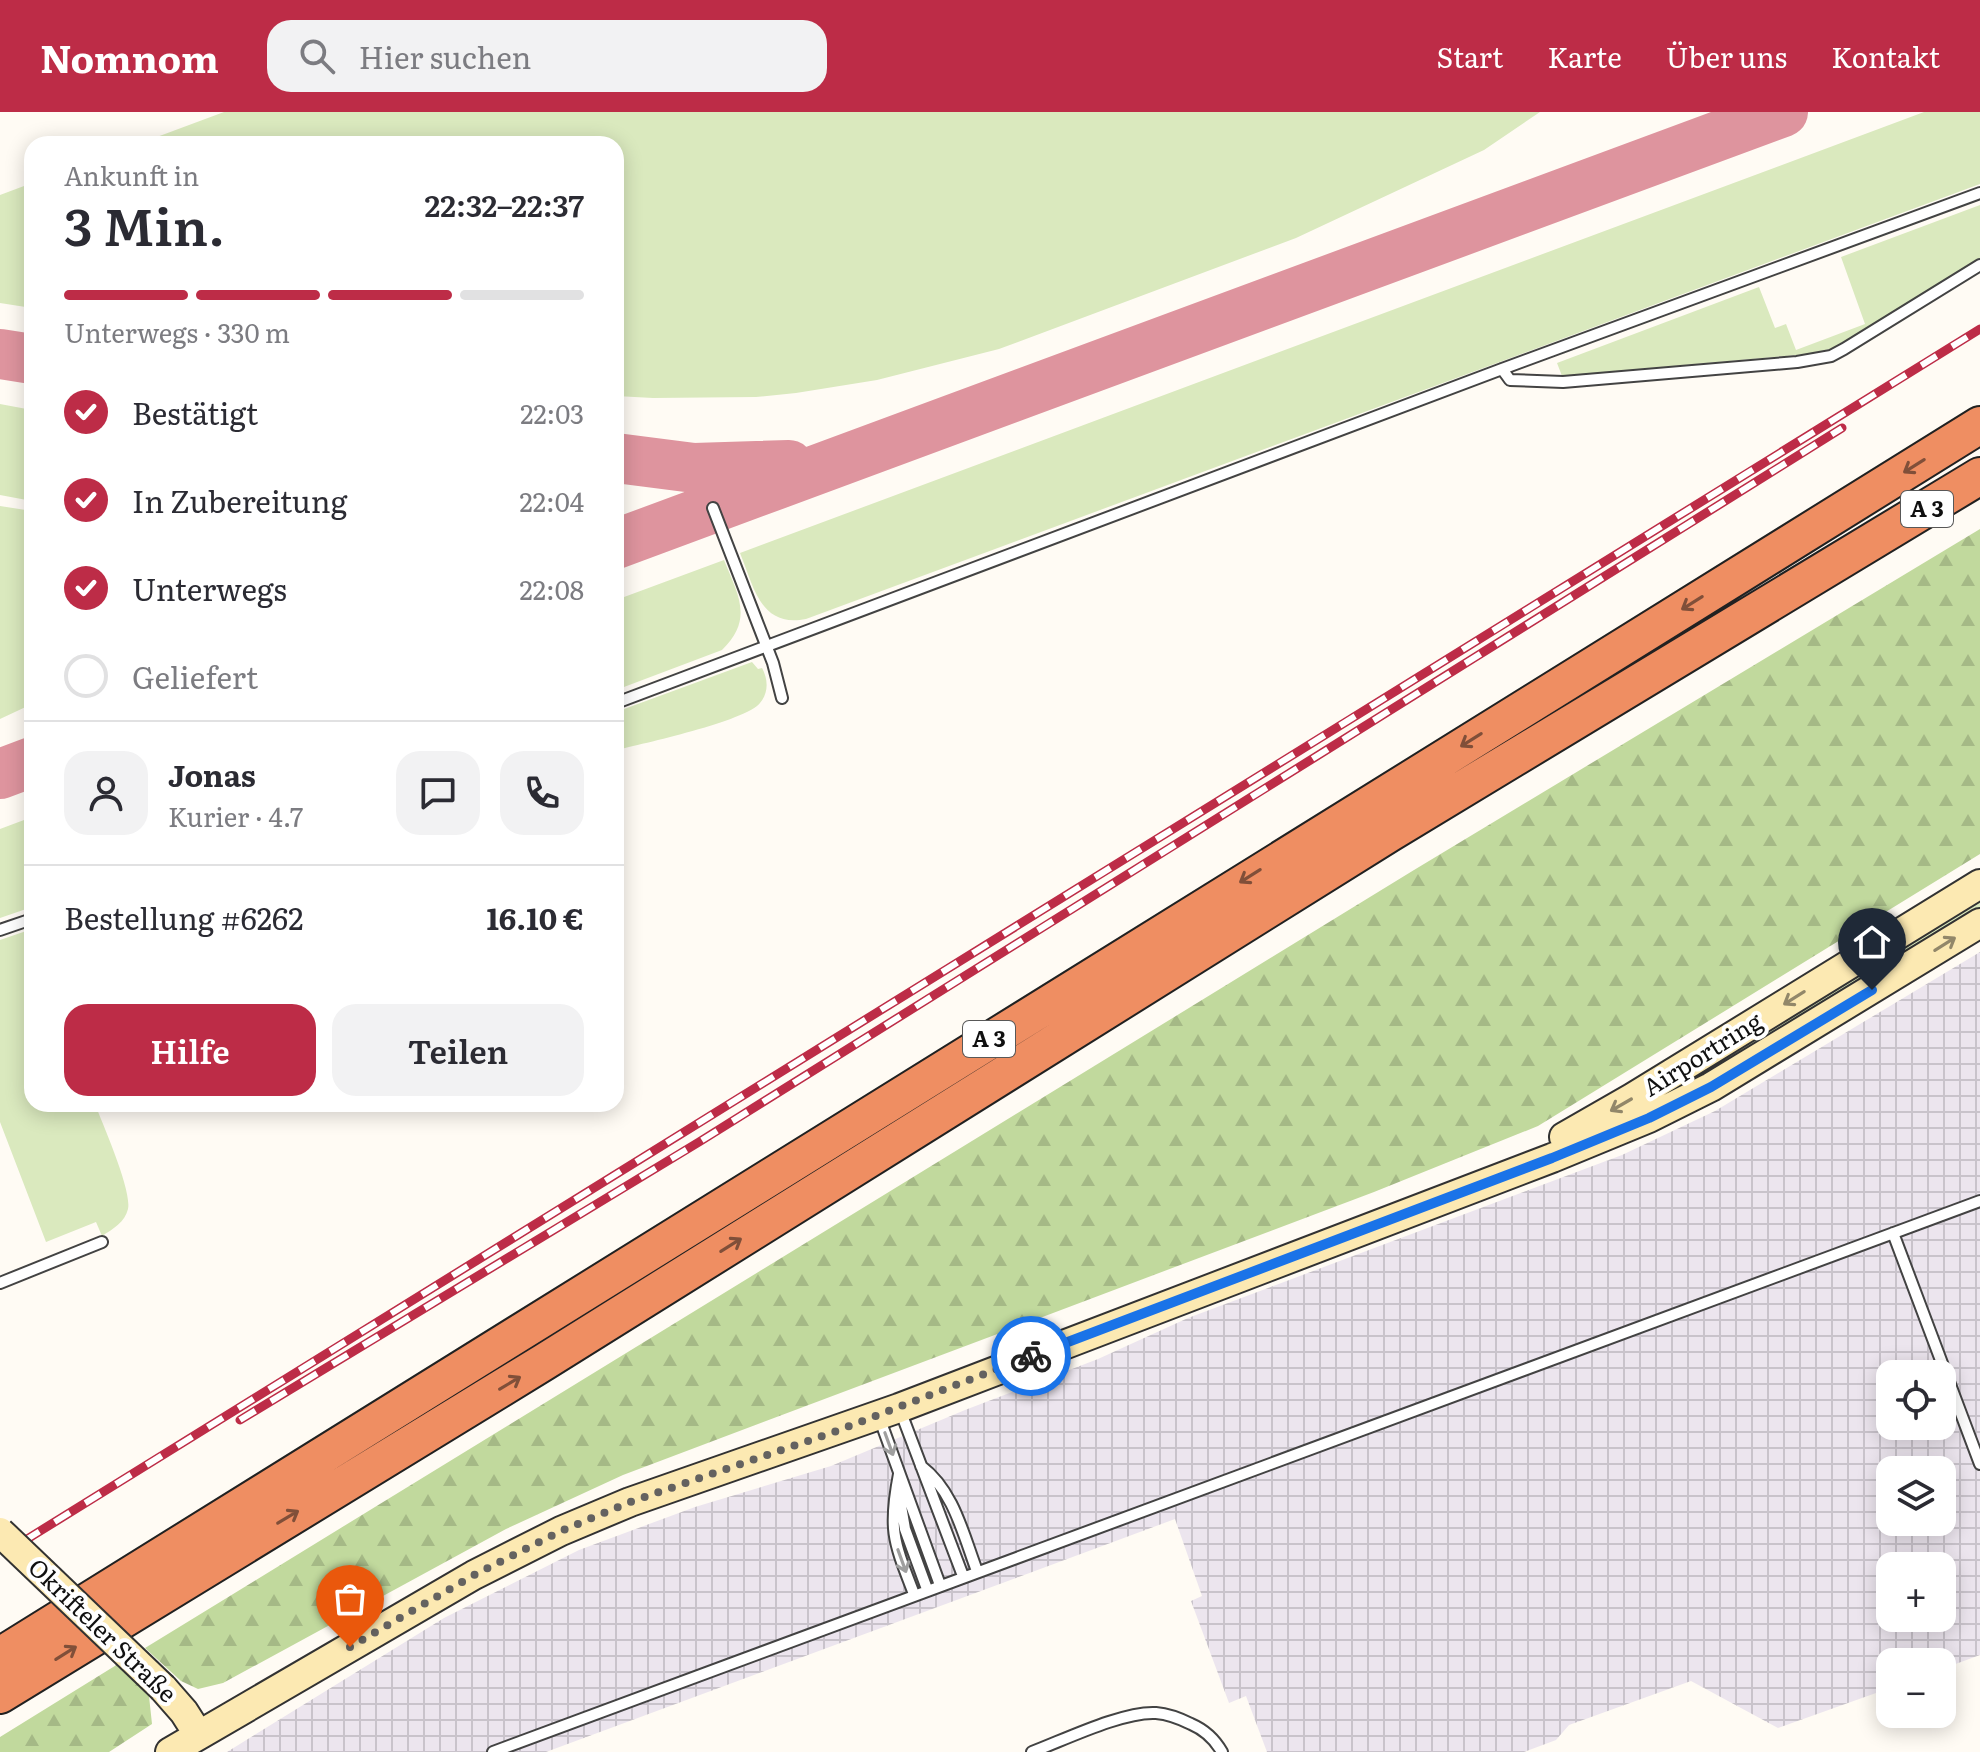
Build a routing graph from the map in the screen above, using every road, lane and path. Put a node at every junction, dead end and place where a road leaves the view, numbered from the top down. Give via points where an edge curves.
1 (1980, 193) edge
2 (1980, 265) edge
3 (1502, 369) junction
4 (1980, 425) edge
5 (1980, 476) edge
6 (713, 508) dead end
7 (767, 647) junction
8 (782, 698) dead end
9 (624, 700) edge
10 (1980, 884) edge
11 (24, 922) edge
12 (1980, 923) edge
13 (0, 930) edge
14 (1980, 1201) edge
15 (1416, 1208) junction
16 (1893, 1233) junction
17 (102, 1242) dead end
18 (0, 1283) edge
19 (888, 1411) junction
20 (920, 1464) junction
21 (1980, 1464) edge
22 (899, 1472) junction
23 (0, 1532) edge
24 (977, 1571) junction
25 (963, 1576) junction
26 (940, 1585) junction
27 (927, 1589) junction
28 (914, 1594) junction
29 (0, 1656) edge
30 (0, 1695) edge
31 (198, 1734) junction
32 (170, 1752) edge
33 (493, 1752) edge
34 (1032, 1752) edge
35 (1222, 1752) edge

1 - 3 lane
2 - 3 lane via 1831,356 1563,382 1510,380
3 - 7 lane
4 -> 29 highway, A 3
30 -> 5 highway, A 3 via 1390,833
6 - 7 lane
7 - 8 lane
7 - 9 lane
10 -> 15 street, Airportring via 1632,1098 1536,1152
11 - 13 lane
15 -> 12 street, Airportring via 1565,1153 1711,1087
14 - 16 lane
15 - 19 street, Airportring
16 - 21 lane
16 - 24 lane
17 - 18 lane
19 - 20 lane
19 -> 22 lane
19 - 31 street, Airportring via 561,1531 474,1575
20 - 24 lane via 946,1492
20 - 25 lane
22 - 26 lane
22 - 27 lane via 900,1511
22 -> 28 lane via 892,1531
23 - 31 street, Okrifteler Straße, bridge via 163,1688
24 - 25 lane
25 - 26 lane
26 - 27 lane
27 - 28 lane
28 - 33 lane
31 - 32 street, Airportring
34 - 35 lane via 1153,1713 1176,1716 1203,1729

